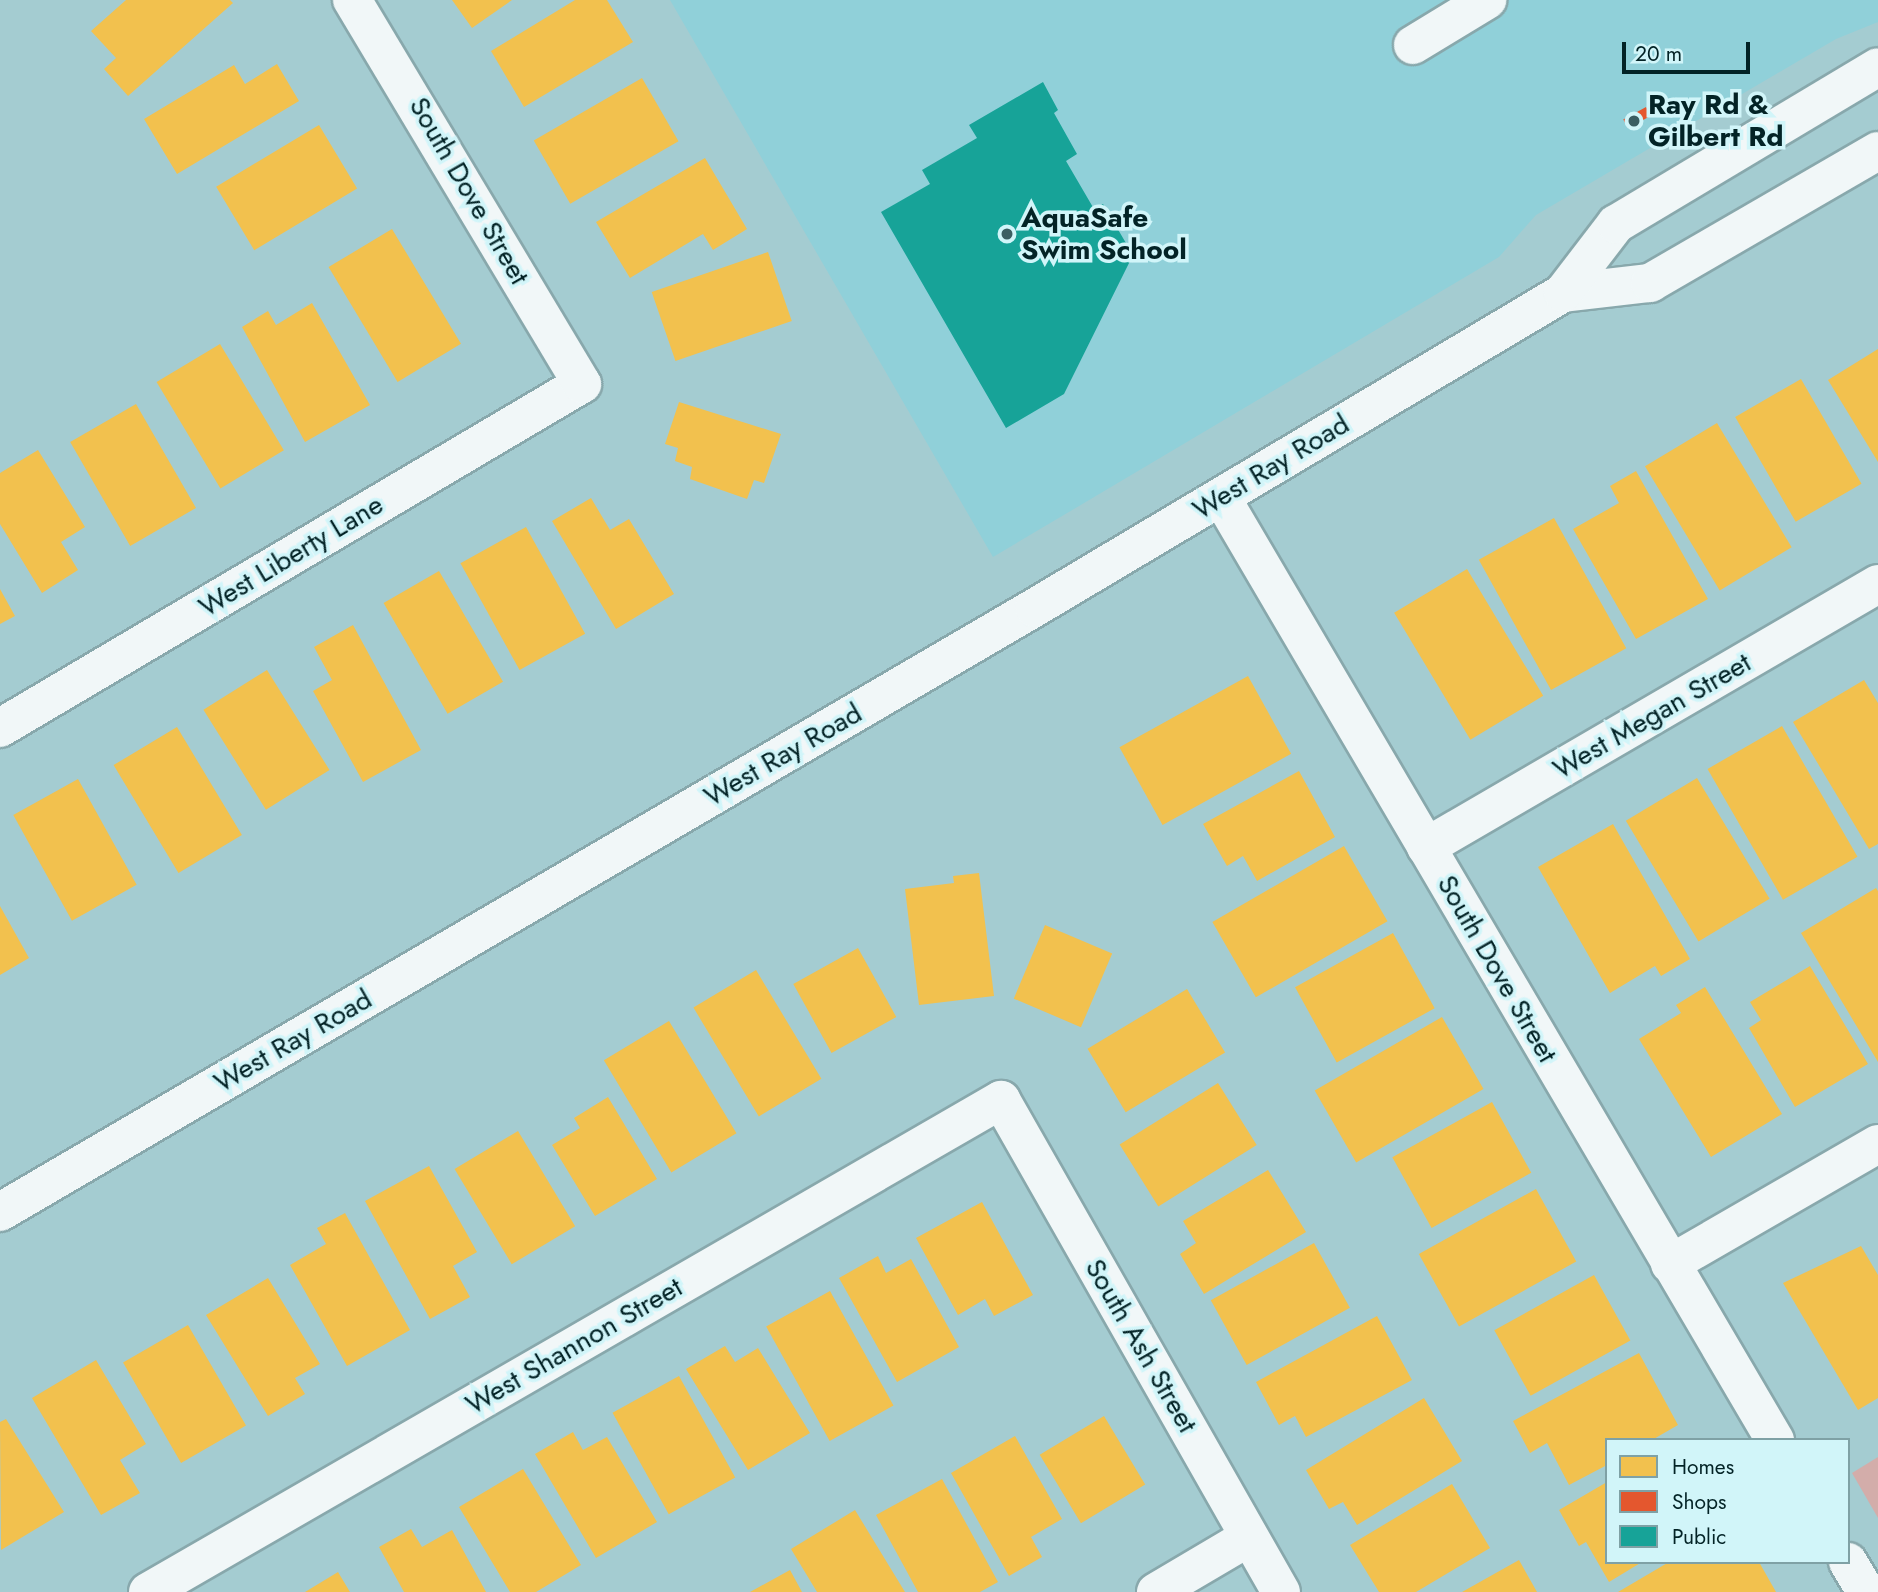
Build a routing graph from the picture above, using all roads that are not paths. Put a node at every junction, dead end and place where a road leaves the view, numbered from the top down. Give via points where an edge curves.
1 (352, 0) edge
2 (1475, 3) edge
3 (1413, 45) dead end
4 (1878, 68) edge
5 (1878, 150) edge
6 (1563, 293) junction
7 (582, 384) joint
8 (1221, 497) junction
9 (1878, 584) edge
10 (0, 728) edge
11 (1426, 847) junction
12 (1001, 1100) joint
13 (1878, 1144) edge
14 (0, 1212) edge
15 (1670, 1264) junction
16 (1774, 1438) edge
17 (1249, 1537) junction
18 (1849, 1564) edge
19 (148, 1592) edge
20 (1156, 1592) edge
21 (1281, 1592) edge
22 (1866, 1592) edge

1 - 7 street, South Dove Street
2 - 3 street
4 - 6 street, West Ray Road via 1616,224
5 - 6 street, West Ray Road via 1650,283
6 - 8 street, West Ray Road
7 - 10 street, West Liberty Lane
8 - 11 street, South Dove Street
8 - 14 street, West Ray Road
9 - 11 street, West Megan Street
11 - 15 street, South Dove Street
12 - 17 street, South Ash Street
12 - 19 street, West Shannon Street
13 - 15 street
15 - 16 street, South Dove Street
17 - 20 street
17 - 21 street, South Ash Street
18 - 22 street

